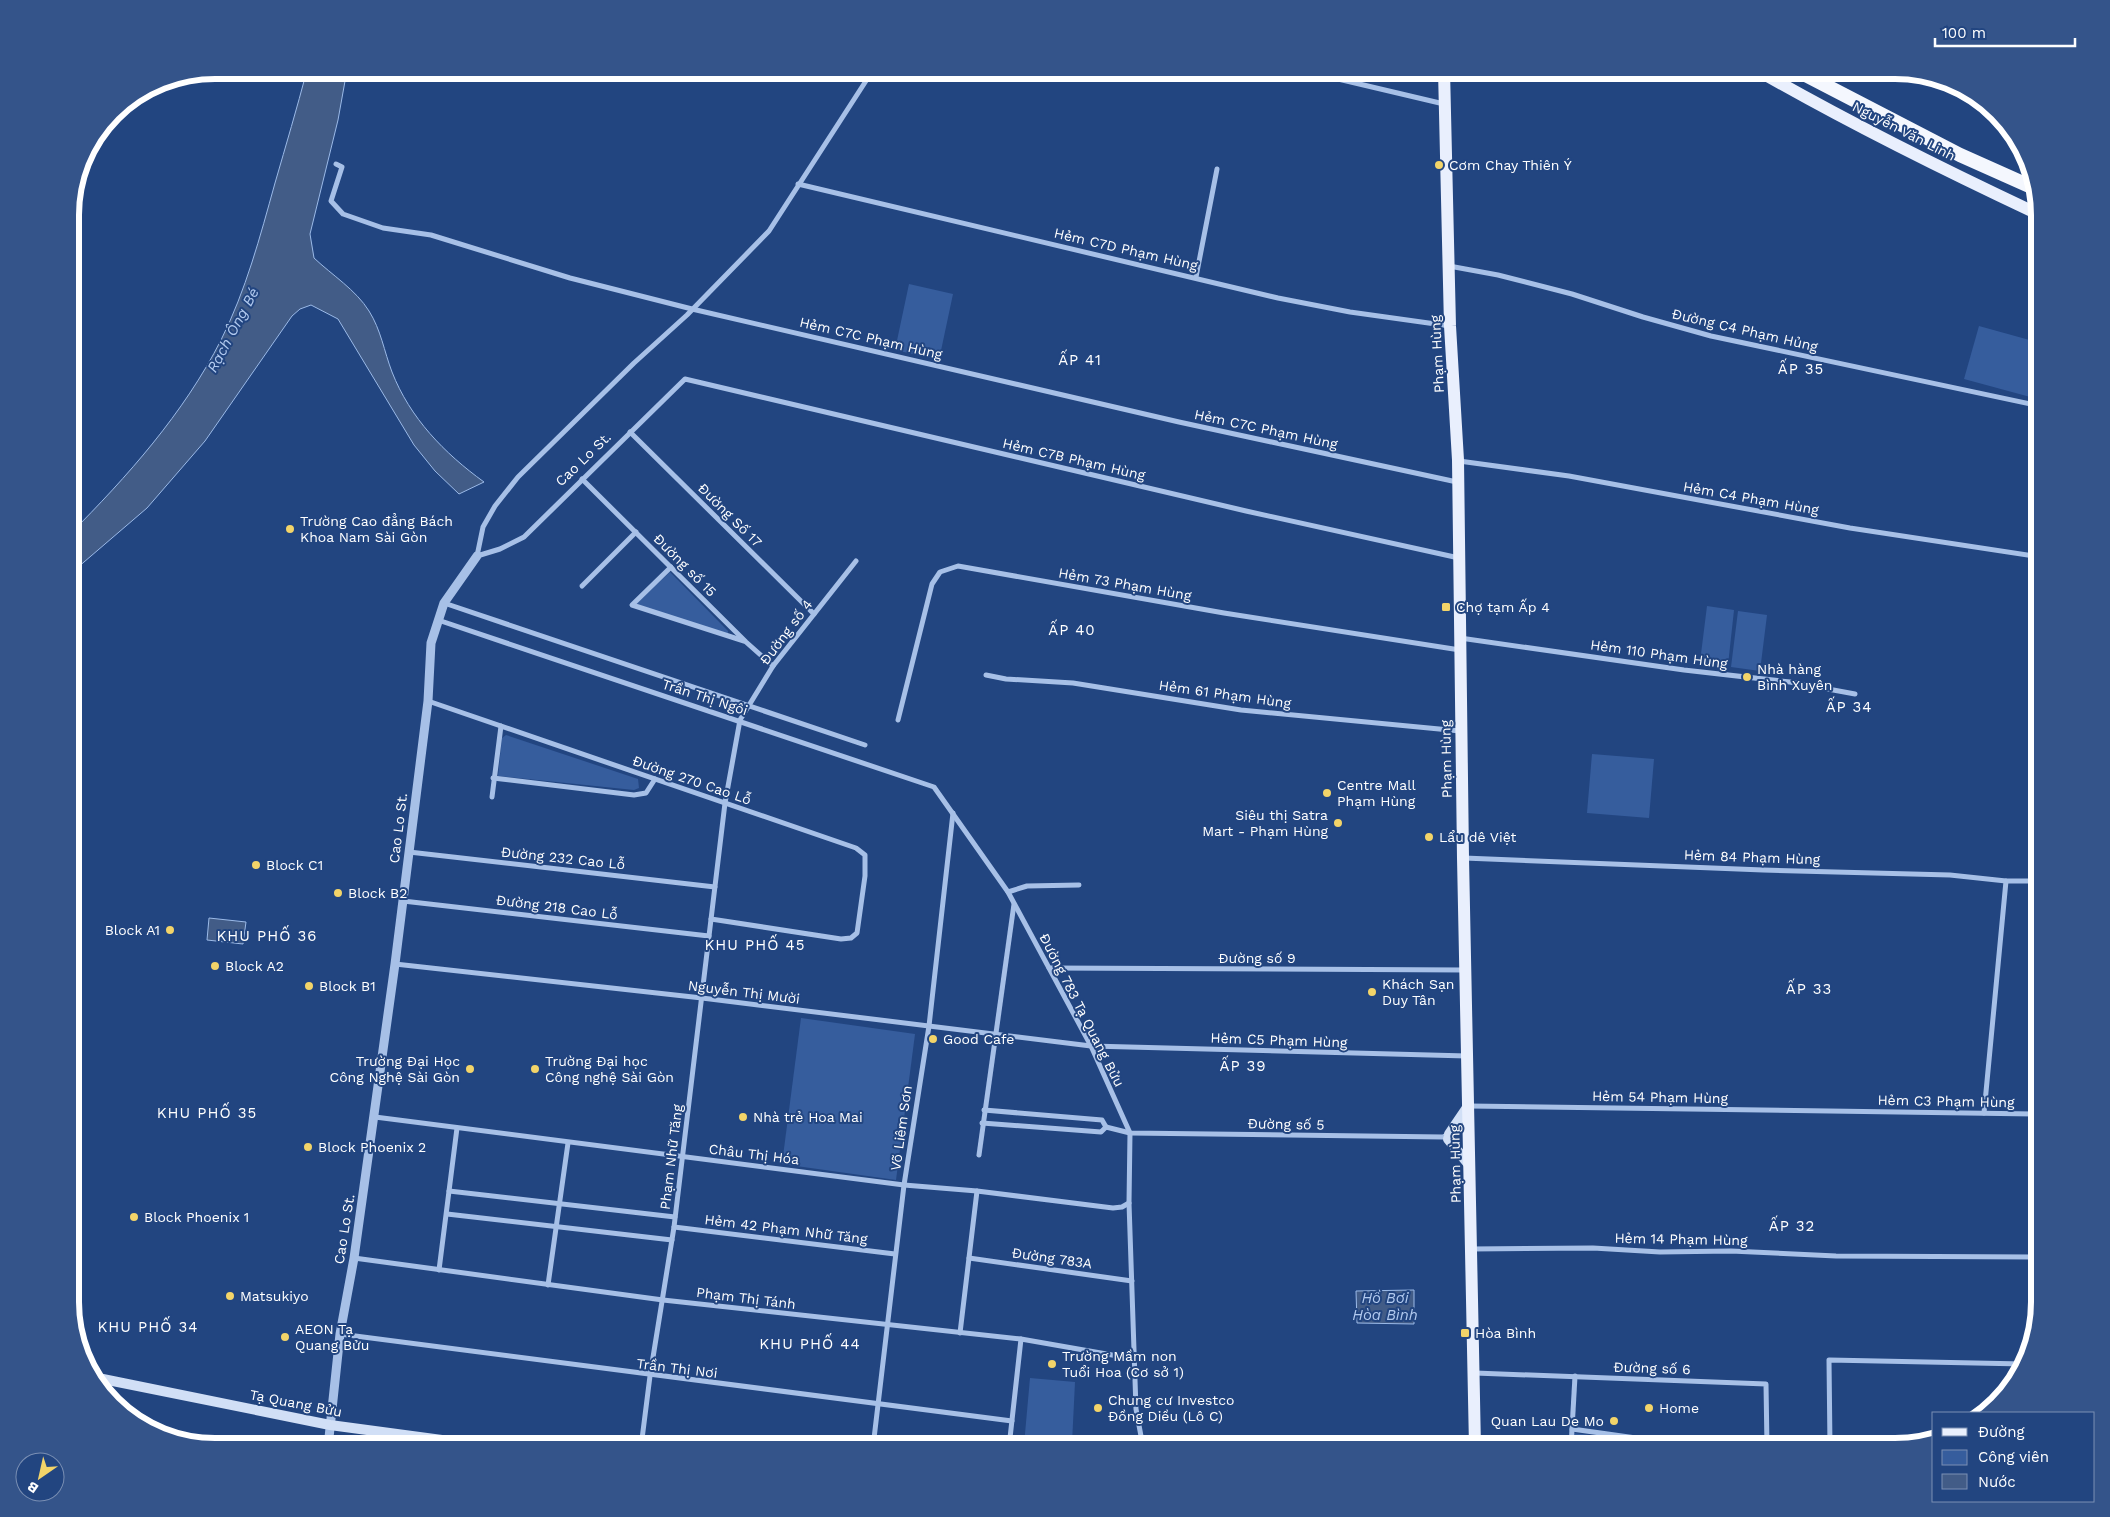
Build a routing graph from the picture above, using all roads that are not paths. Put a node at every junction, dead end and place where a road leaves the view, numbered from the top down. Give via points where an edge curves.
1 (867, 79) edge
2 (1338, 79) edge
3 (1444, 79) edge
4 (1773, 79) edge
5 (1813, 79) edge
6 (1444, 104) junction
7 (336, 164) dead end
8 (1217, 169) dead end
9 (798, 184) junction
10 (2028, 185) edge
11 (2031, 212) edge
12 (1448, 266) junction
13 (1196, 277) junction
14 (692, 310) junction
15 (1450, 326) junction
16 (685, 379) joint
17 (2031, 404) edge
18 (630, 432) junction
19 (1458, 460) junction
20 (582, 479) junction
21 (1458, 482) junction
22 (636, 532) junction
23 (477, 556) junction
24 (2031, 556) edge
25 (1459, 558) junction
26 (856, 561) dead end
27 (671, 568) junction
28 (582, 586) dead end
29 (444, 603) junction
30 (814, 614) junction
31 (438, 620) junction
32 (746, 642) junction
33 (1460, 644) junction
34 (773, 666) junction
35 (986, 675) dead end
36 (1855, 694) dead end
37 (428, 700) junction
38 (749, 706) junction
39 (740, 720) junction
40 (898, 720) dead end
41 (501, 726) junction
42 (1461, 731) junction
43 (865, 745) dead end
44 (493, 778) junction
45 (655, 779) junction
46 (492, 797) dead end
47 (725, 803) junction
48 (953, 812) junction
49 (409, 852) junction
50 (1463, 858) junction
51 (2006, 881) junction
52 (2031, 881) edge
53 (1079, 885) dead end
54 (715, 887) junction
55 (1008, 892) junction
56 (403, 900) junction
57 (1014, 904) junction
58 (711, 918) junction
59 (709, 936) junction
60 (395, 964) junction
61 (1049, 968) junction
62 (1465, 970) junction
63 (702, 998) junction
64 (929, 1026) junction
65 (994, 1033) junction
66 (1091, 1046) junction
67 (1467, 1056) junction
68 (1468, 1106) junction
69 (984, 1110) junction
70 (1851, 1111) joint
71 (1984, 1113) junction
72 (2031, 1114) edge
73 (375, 1117) junction
74 (982, 1123) junction
75 (1106, 1127) junction
76 (457, 1128) junction
77 (1130, 1133) junction
78 (1469, 1136) junction
79 (1447, 1137) junction
80 (568, 1143) junction
81 (979, 1155) dead end
82 (682, 1156) junction
83 (1470, 1166) junction
84 (904, 1185) junction
85 (449, 1191) junction
86 (978, 1191) junction
87 (1129, 1202) junction
88 (559, 1204) junction
89 (447, 1214) junction
90 (675, 1217) junction
91 (556, 1227) junction
92 (674, 1227) junction
93 (672, 1240) junction
94 (1470, 1248) junction
95 (895, 1254) junction
96 (2031, 1257) edge
97 (354, 1258) junction
98 (970, 1258) junction
99 (439, 1270) junction
100 (1132, 1281) junction
101 (548, 1285) junction
102 (663, 1300) junction
103 (886, 1325) junction
104 (340, 1334) junction
105 (960, 1334) junction
106 (1020, 1339) junction
107 (1135, 1359) junction
108 (2016, 1364) edge
109 (1474, 1373) junction
110 (650, 1376) junction
111 (1575, 1376) junction
112 (103, 1379) edge
113 (878, 1404) junction
114 (1012, 1421) junction
115 (330, 1425) junction
116 (1572, 1429) junction
117 (329, 1438) edge
118 (427, 1438) edge
119 (643, 1438) edge
120 (874, 1438) edge
121 (1010, 1438) edge
122 (1141, 1438) edge
123 (1475, 1438) edge
124 (1572, 1438) edge
125 (1634, 1438) edge
126 (1767, 1438) edge
127 (1830, 1438) edge

1 - 9 street
2 - 6 street
3 - 6 main road, Phạm Hùng
4 - 11 main road, Nguyễn Văn Linh via 1949,173
5 - 10 highway, Nguyễn Văn Linh via 1960,155
6 - 12 main road, Phạm Hùng
7 - 14 street, Hẻm C7C Phạm Hùng via 342,166 331,201 343,214 383,228 432,235 570,278
8 - 13 street
9 - 13 street, Hẻm C7D Phạm Hùng
9 - 14 street via 769,231
12 - 15 main road, Phạm Hùng
12 - 17 street, Đường C4 Phạm Hủng via 1572,294 1711,336
13 - 15 street, Hẻm C7D Phạm Hùng via 1350,312
14 - 21 street, Hẻm C7C Phạm Hùng via 1178,422
14 - 23 street via 518,477 483,527
15 - 19 main road, Phạm Hùng
16 - 18 street, Cao Lo St.
16 - 25 street, Hẻm C7B Phạm Hùng
18 - 20 street, Cao Lo St.
18 - 30 street, Đường Số 17
19 - 21 main road, Phạm Hùng
19 - 24 street, Hẻm C4 Phạm Hùng via 1569,476 1850,528
20 - 22 street, Đường số 15
20 - 23 street, Cao Lo St. via 524,537
21 - 25 main road, Phạm Hùng
22 - 27 street, Đường số 15
22 - 28 street
23 - 29 street, Cao Lo St.
25 - 33 main road, Phạm Hùng
26 - 30 street, Đường số 4
27 - 32 street, Đường số 15
27 - 32 street via 632,605
29 - 31 street, Cao Lo St.
29 - 38 street, Trần Thị Ngôi
30 - 34 street, Đường số 4
31 - 37 street, Cao Lo St. via 431,643
31 - 39 street, Trần Thị Ngôi
32 - 34 street, Đường số 15
33 - 36 street, Hẻm 110 Phạm Hùng via 1790,682
33 - 40 street, Hẻm 73 Phạm Hùng via 1224,614 958,566 940,572 932,584
33 - 42 main road, Phạm Hùng
34 - 38 street, Đường số 4
35 - 42 street, Hẻm 61 Phạm Hùng via 1073,683 1242,710
37 - 41 street, Đường 270 Cao Lỗ
37 - 49 street, Cao Lo St.
38 - 39 street, Đường số 4
38 - 43 street, Trần Thị Ngôi
39 - 47 street, Phạm Nhữ Tăng
39 - 48 street, Trần Thị Ngôi via 934,787
41 - 44 street
41 - 45 street, Đường 270 Cao Lỗ
42 - 50 main road, Phạm Hùng
44 - 45 street via 634,795 646,793
44 - 46 street
45 - 47 street, Đường 270 Cao Lỗ
47 - 54 street, Phạm Nhữ Tăng
47 - 58 street, Đường 270 Cao Lỗ via 862,851 865,855 865,876 857,933 851,938
48 - 55 street, Đường 783 Tạ Quang Bửu
48 - 64 street, Võ Liêm Sơn
49 - 54 street, Đường 232 Cao Lỗ
49 - 56 street, Cao Lo St.
50 - 51 street, Hẻm 84 Phạm Hùng via 1962,875
50 - 62 main road, Phạm Hùng
51 - 52 street, Hẻm 84 Phạm Hùng
51 - 71 street
53 - 55 street via 1027,886
54 - 58 street, Phạm Nhữ Tăng
55 - 57 street, Đường 783 Tạ Quang Bửu
56 - 59 street, Đường 218 Cao Lỗ
56 - 60 street, Cao Lo St.
57 - 61 street, Đường 783 Tạ Quang Bửu
57 - 65 street
58 - 59 street, Phạm Nhữ Tăng
59 - 63 street, Phạm Nhữ Tăng
60 - 63 street, Nguyễn Thị Mười
60 - 73 street, Cao Lo St.
61 - 62 street, Đường số 9
61 - 66 street, Đường 783 Tạ Quang Bửu
62 - 67 main road, Phạm Hùng
63 - 64 street, Nguyễn Thị Mười
63 - 82 street, Phạm Nhữ Tăng
64 - 65 street, Nguyễn Thị Mười
64 - 84 street, Võ Liêm Sơn
65 - 66 street, Nguyễn Thị Mười
65 - 69 street
66 - 67 street, Hẻm C5 Phạm Hùng
66 - 77 street, Đường 783 Tạ Quang Bửu
67 - 68 main road, Phạm Hùng
68 - 70 street, Hẻm 54 Phạm Hùng
68 - 78 main road, Phạm Hùng
68 - 79 main road
69 - 74 street
69 - 75 street, Đường số 5 via 1102,1120
70 - 71 street, Hẻm C3 Phạm Hùng
71 - 72 street, Hẻm C3 Phạm Hùng
73 - 76 street, Châu Thị Hóa
73 - 97 street, Cao Lo St.
74 - 75 street via 1102,1132
74 - 81 street
75 - 77 street, Đường số 5
76 - 80 street, Châu Thị Hóa
76 - 85 street
77 - 79 street, Đường số 5
77 - 87 street, Đường 783 Tạ Quang Bửu
78 - 79 street, Đường số 5 via 1453,1142
78 - 79 street, Đường số 5 via 1457,1130
78 - 83 main road, Phạm Hùng
79 - 83 main road
80 - 82 street, Châu Thị Hóa
80 - 88 street
82 - 84 street, Châu Thị Hóa
82 - 90 street, Phạm Nhữ Tăng
83 - 94 main road, Phạm Hùng
84 - 86 street, Châu Thị Hóa
84 - 95 street, Võ Liêm Sơn
85 - 88 street
85 - 89 street
86 - 87 street, Châu Thị Hóa via 1113,1208
86 - 98 street
87 - 100 street, Đường 783 Tạ Quang Bửu
88 - 90 street
88 - 91 street
89 - 91 street
89 - 99 street
90 - 92 street, Phạm Nhữ Tăng
91 - 93 street
91 - 101 street
92 - 93 street, Phạm Nhữ Tăng
92 - 95 street, Hẻm 42 Phạm Nhữ Tăng
93 - 102 street, Phạm Nhữ Tăng
94 - 96 street, Hẻm 14 Phạm Hùng
94 - 109 main road, Phạm Hùng
95 - 103 street, Võ Liêm Sơn
97 - 99 street, Phạm Thị Tánh
97 - 104 street, Cao Lo St.
98 - 100 street, Đường 783A
98 - 105 street
99 - 101 street, Phạm Thị Tánh
100 - 107 street, Đường 783 Tạ Quang Bửu
101 - 102 street, Phạm Thị Tánh
102 - 103 street, Phạm Thị Tánh
102 - 110 street, Phạm Nhữ Tăng
103 - 105 street, Phạm Thị Tánh
103 - 113 street, Võ Liêm Sơn
104 - 110 street, Trần Thị Nơi
104 - 115 street, Cao Lo St.
105 - 106 street, Phạm Thị Tánh
106 - 107 street, Phạm Thị Tánh
106 - 114 street
107 - 122 street, Đường 783 Tạ Quang Bửu via 1136,1409
108 - 127 street via 1829,1360
109 - 111 street, Đường số 6
109 - 123 main road, Phạm Hùng
110 - 113 street, Trần Thị Nơi
110 - 119 street, Phạm Nhữ Tăng
111 - 116 street
111 - 126 street, Đường số 6 via 1766,1384
112 - 115 main road, Tạ Quang Bửu
113 - 114 street, Trần Thị Nơi
113 - 120 street, Võ Liêm Sơn
114 - 121 street
115 - 117 street, Cao Lo St.
115 - 118 main road, Tạ Quang Bửu
116 - 124 street
116 - 125 street

